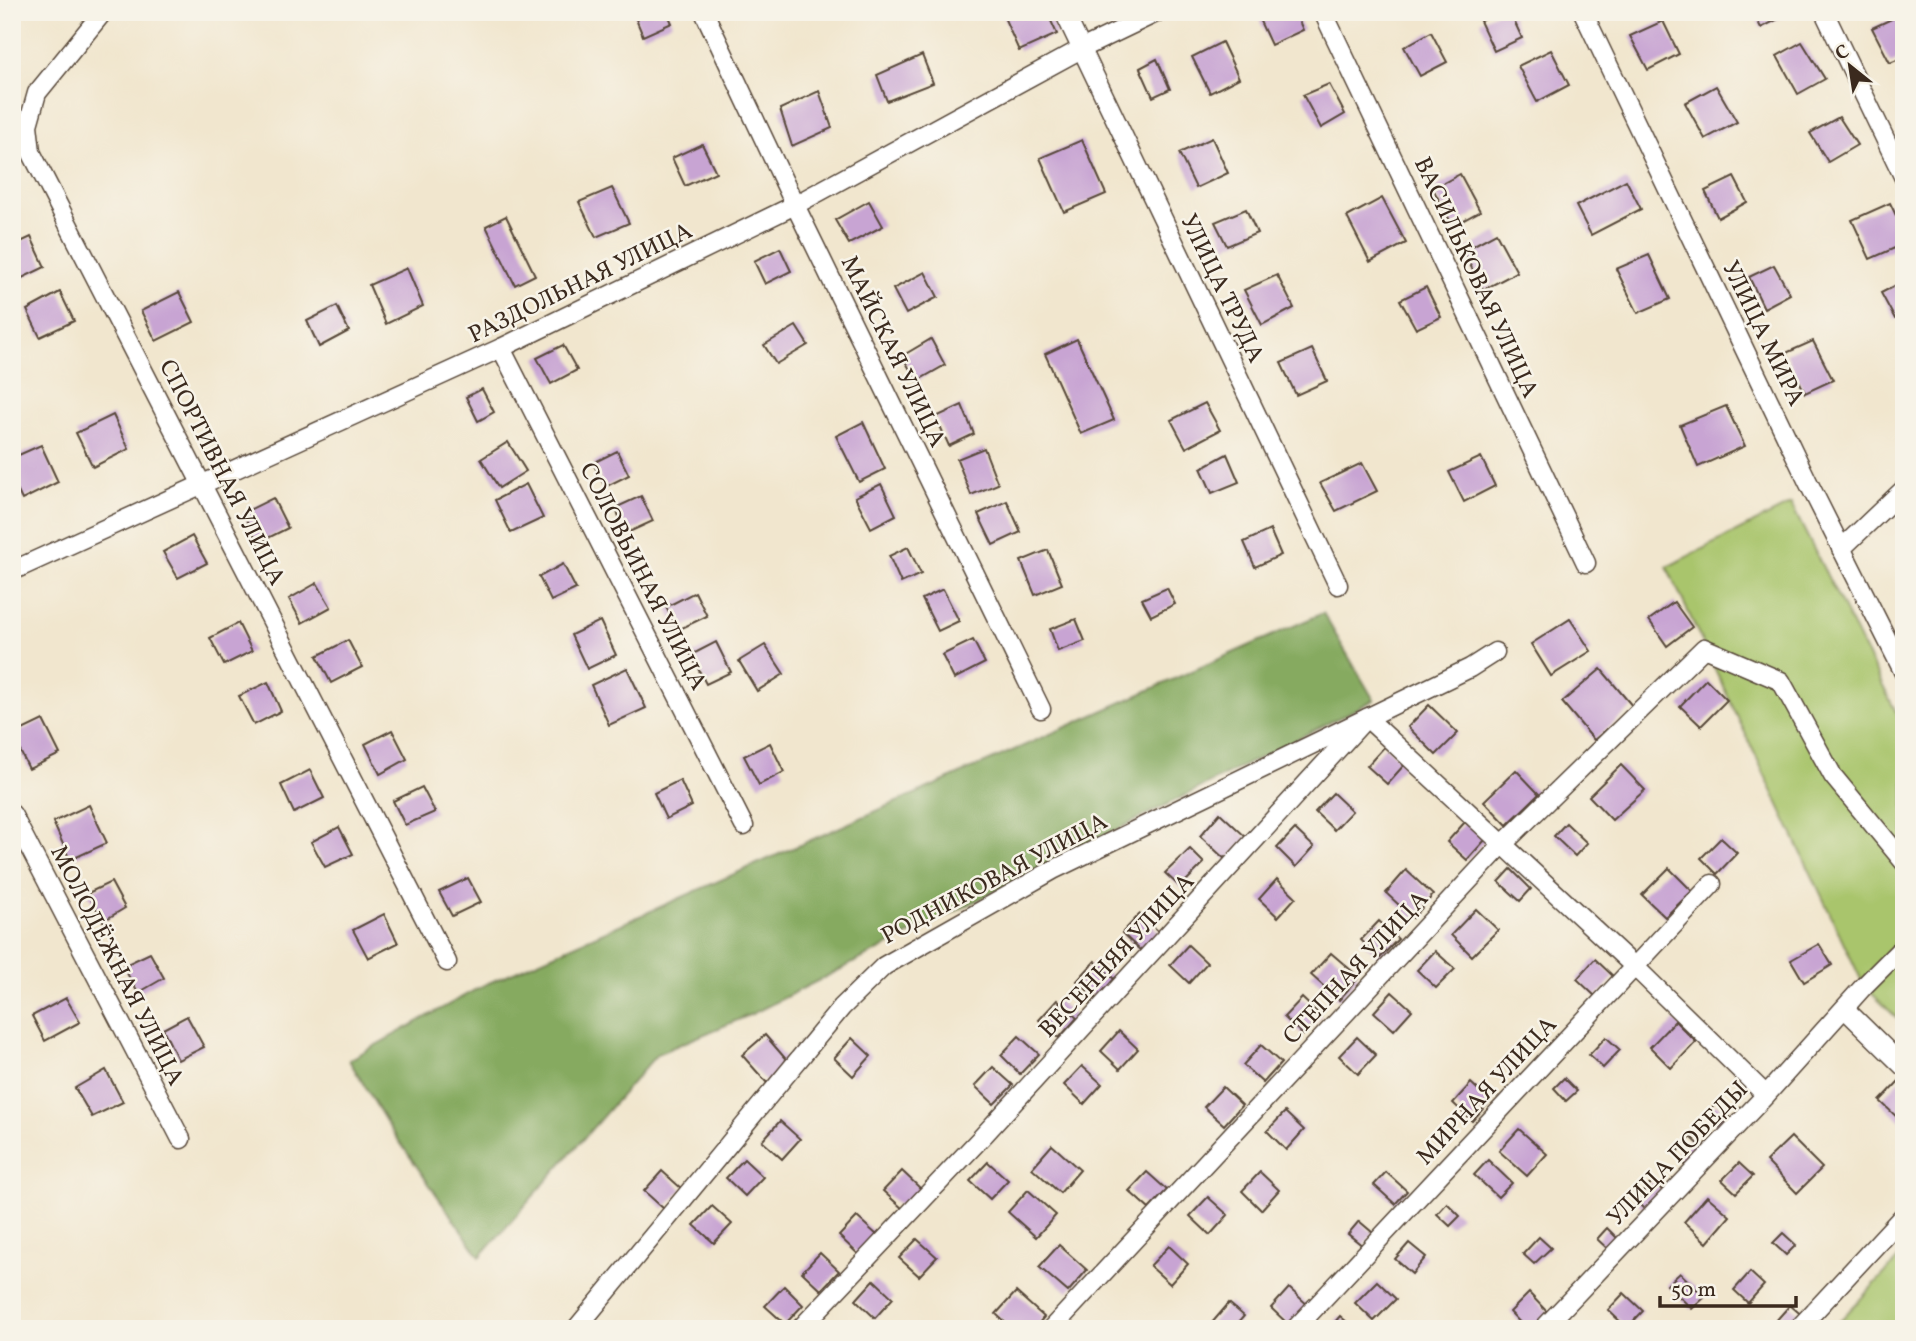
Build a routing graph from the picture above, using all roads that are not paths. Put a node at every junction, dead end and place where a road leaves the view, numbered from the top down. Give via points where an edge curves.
1 (103, 12) edge
2 (704, 12) edge
3 (1064, 12) edge
4 (1158, 12) edge
5 (1323, 12) edge
6 (1583, 12) edge
7 (1824, 12) edge
8 (1081, 48) junction
9 (1904, 178) edge
10 (795, 205) junction
11 (501, 348) junction
12 (201, 484) junction
13 (1904, 489) edge
14 (1841, 549) junction
15 (1586, 563) dead end
16 (12, 571) edge
17 (1338, 585) dead end
18 (1495, 652) dead end
19 (1904, 673) edge
20 (1041, 709) dead end
21 (1367, 718) junction
22 (12, 814) edge
23 (744, 826) dead end
24 (1502, 845) junction
25 (1904, 862) edge
26 (1712, 884) dead end
27 (1904, 946) edge
28 (447, 962) dead end
29 (1635, 967) junction
30 (1845, 1009) junction
31 (1904, 1067) edge
32 (1766, 1095) junction
33 (181, 1139) dead end
34 (1904, 1215) edge
35 (576, 1329) edge
36 (800, 1329) edge
37 (1051, 1329) edge
38 (1295, 1329) edge
39 (1543, 1329) edge
40 (1798, 1329) edge

1 - 12 street, СПОРТИВНАЯ УЛИЦА via 37,93 27,125 31,152
2 - 10 street, МАЙСКАЯ УЛИЦА
3 - 8 street, УЛИЦА ТРУДА
4 - 8 street, РАЗДОЛЬНАЯ УЛИЦА
5 - 15 street, ВАСИЛЬКОВАЯ УЛИЦА
6 - 14 street, УЛИЦА МИРА
7 - 9 street
8 - 10 street, РАЗДОЛЬНАЯ УЛИЦА
8 - 17 street, УЛИЦА ТРУДА
10 - 11 street, РАЗДОЛЬНАЯ УЛИЦА
10 - 20 street, МАЙСКАЯ УЛИЦА
11 - 12 street, РАЗДОЛЬНАЯ УЛИЦА
11 - 23 street, СОЛОВЬИНАЯ УЛИЦА
12 - 16 street, РАЗДОЛЬНАЯ УЛИЦА
12 - 28 street, СПОРТИВНАЯ УЛИЦА
13 - 14 street
14 - 19 street, УЛИЦА МИРА
18 - 21 street, ВЕСЕННЯЯ УЛИЦА
21 - 24 street
21 - 35 street, РОДНИКОВАЯ УЛИЦА via 1054,870 884,966 842,1007
21 - 36 street, ВЕСЕННЯЯ УЛИЦА
22 - 33 street, МОЛОДЁЖНАЯ УЛИЦА
24 - 25 street, СТЕПНАЯ УЛИЦА via 1704,648 1781,681 1833,776
24 - 29 street
24 - 37 street, СТЕПНАЯ УЛИЦА
26 - 29 street, МИРНАЯ УЛИЦА
27 - 30 street, УЛИЦА ПОБЕДЫ
29 - 32 street
29 - 38 street, МИРНАЯ УЛИЦА
30 - 31 street
30 - 32 street, УЛИЦА ПОБЕДЫ
32 - 39 street, УЛИЦА ПОБЕДЫ
34 - 40 street

